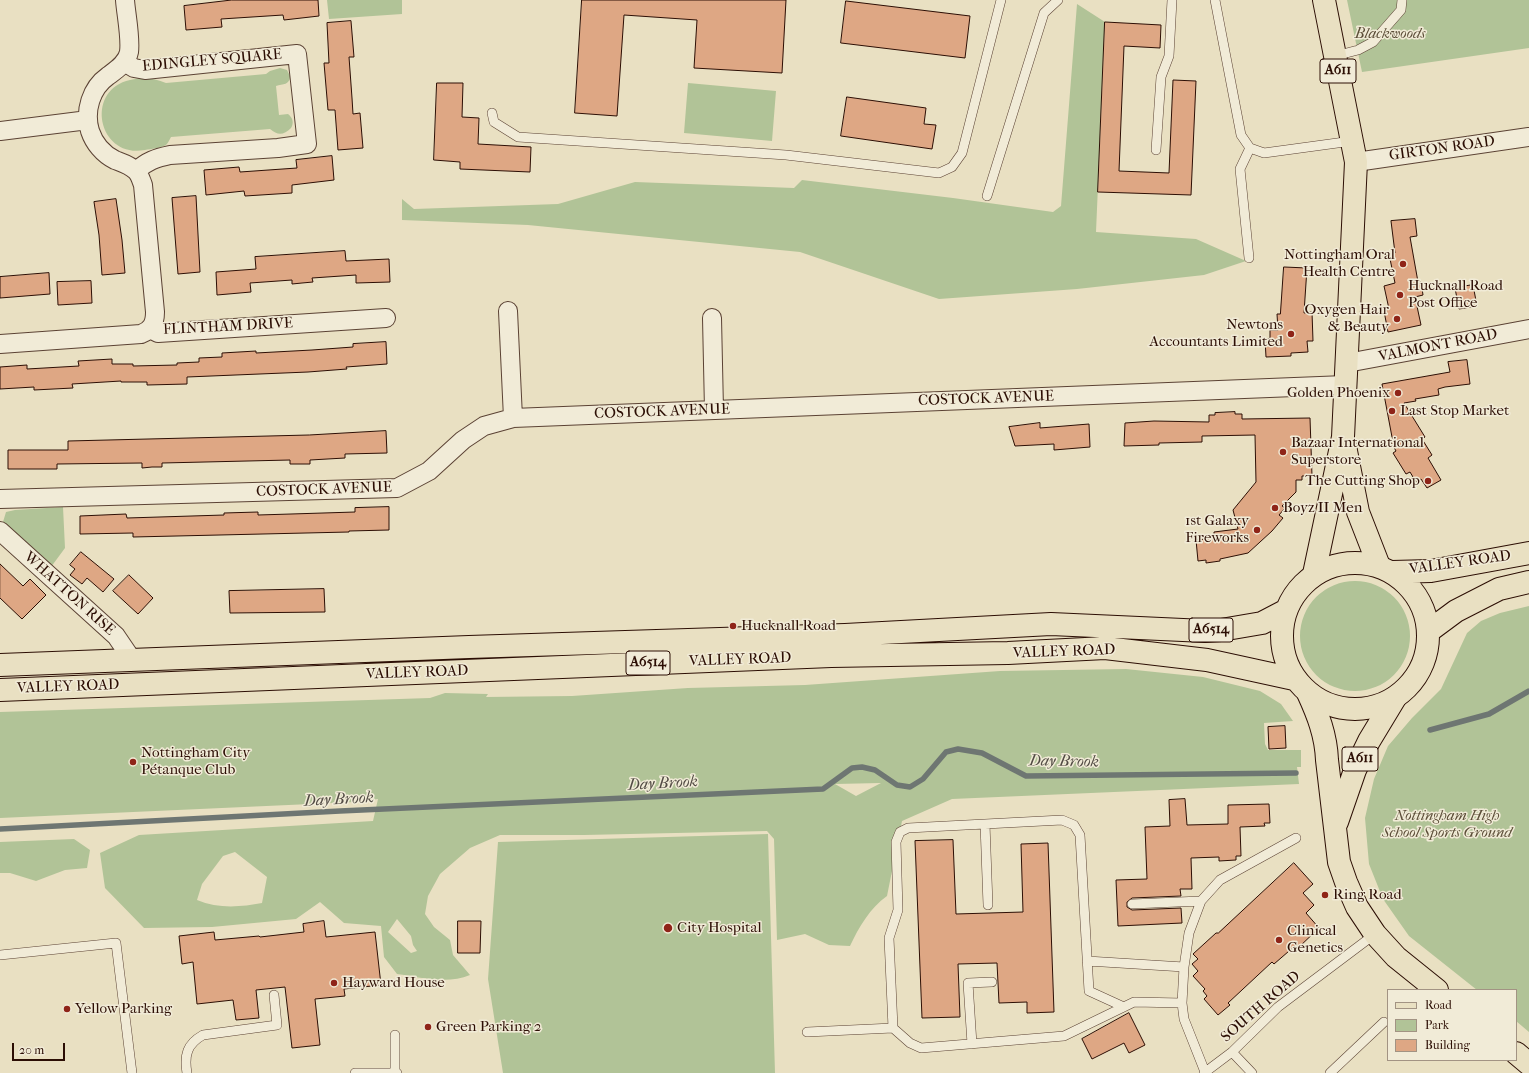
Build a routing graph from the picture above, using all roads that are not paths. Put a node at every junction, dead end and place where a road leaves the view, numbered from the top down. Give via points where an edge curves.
1 (125, 0) edge
2 (1001, 0) edge
3 (1058, 0) edge
4 (1172, 0) edge
5 (1215, 0) edge
6 (1324, 0) edge
7 (1402, 0) edge
8 (1335, 56) junction
9 (124, 62) junction
10 (492, 113) dead end
11 (88, 120) junction
12 (0, 130) edge
13 (1529, 137) edge
14 (1250, 148) junction
15 (1156, 150) dead end
16 (1354, 152) junction
17 (136, 171) junction
18 (987, 196) dead end
19 (1249, 258) dead end
20 (508, 311) dead end
21 (386, 318) dead end
22 (712, 318) dead end
23 (150, 329) junction
24 (1529, 329) edge
25 (0, 344) edge
26 (1347, 363) junction
27 (1345, 385) junction
28 (714, 410) junction
29 (513, 418) junction
30 (1343, 438) junction
31 (0, 500) edge
32 (0, 531) edge
33 (1529, 553) edge
34 (1385, 569) junction
35 (1314, 574) junction
36 (1529, 582) edge
37 (1285, 611) junction
38 (1429, 631) junction
39 (133, 661) junction
40 (0, 666) edge
41 (136, 685) junction
42 (1301, 686) junction
43 (0, 690) edge
44 (1396, 698) junction
45 (985, 824) junction
46 (1336, 825) junction
47 (1296, 838) dead end
48 (1201, 901) junction
49 (1132, 904) dead end
50 (988, 905) dead end
51 (1375, 934) junction
52 (0, 955) edge
53 (1087, 961) junction
54 (1184, 966) junction
55 (992, 982) dead end
56 (1436, 989) edge
57 (274, 995) dead end
58 (1182, 1003) junction
59 (1124, 1007) junction
60 (1384, 1022) dead end
61 (893, 1028) junction
62 (807, 1032) dead end
63 (395, 1035) dead end
64 (972, 1044) junction
65 (1232, 1052) junction
66 (1517, 1054) edge
67 (1529, 1064) edge
68 (1204, 1072) edge
69 (132, 1073) edge
70 (187, 1073) edge
71 (355, 1073) edge
72 (396, 1073) edge
73 (1252, 1073) edge
74 (1330, 1073) edge

1 - 9 street via 129,52
2 - 10 lane via 962,153 952,167 939,173 786,155 518,136 494,122
3 - 18 lane via 1044,13
4 - 15 lane via 1169,56 1161,77
5 - 14 lane via 1241,136
6 - 8 main road, A611
7 - 8 lane via 1401,10 1373,42 1358,50
8 - 16 main road, A611
9 - 11 street via 94,91 89,105
9 - 17 street, EDINGLEY SQUARE via 134,68 145,70 298,54 307,144 170,155 154,158
11 - 12 street
11 - 17 street via 94,140 100,148 107,155 126,163
13 - 16 street, GIRTON ROAD
14 - 16 lane via 1264,153
14 - 19 lane via 1240,169
16 - 26 main road, A611
17 - 23 street via 143,185 155,312
20 - 29 street
21 - 23 street, FLINTHAM DRIVE via 158,333
22 - 28 street
23 - 25 street, FLINTHAM DRIVE via 136,335
24 - 26 street, VALMONT ROAD
26 - 27 main road, A611
27 - 28 street, COSTOCK AVENUE
27 - 30 main road, A611
28 - 29 street, COSTOCK AVENUE
29 - 31 street, COSTOCK AVENUE via 484,426 463,440 430,471 397,488
30 - 34 main road, A611 via 1358,512
30 - 35 main road, A611
32 - 39 street, WHATTON RISE via 116,636
33 - 34 main road, VALLEY ROAD via 1431,571
34 - 35 main road, VALLEY ROAD via 1363,562 1346,562
34 - 38 main road via 1414,592 1423,608
35 - 37 main road, VALLEY ROAD via 1297,590
36 - 38 main road, VALLEY ROAD via 1499,589 1456,611
37 - 39 main road, VALLEY ROAD / A6514 via 1262,622 1205,631 1051,624 845,635
37 - 42 main road via 1281,634 1284,657
38 - 44 main road via 1427,651 1421,669 1410,685
39 - 40 main road, VALLEY ROAD / A6514
39 - 41 main road, VALLEY ROAD
41 - 42 main road, VALLEY ROAD / A6514 via 831,656 1008,653 1105,648 1207,660
41 - 43 main road, VALLEY ROAD / A6514
42 - 44 main road, VALLEY ROAD via 1328,705 1351,710 1374,707
42 - 46 main road, A611 via 1321,722
44 - 46 main road, A611 via 1369,741 1355,770
45 - 50 lane
45 - 53 lane via 1062,820 1074,825 1080,835
45 - 61 lane via 908,828 900,832 896,842 898,910 889,938
46 - 51 main road, A611 via 1339,862 1346,882 1357,908
47 - 48 lane via 1220,880
48 - 49 lane
48 - 54 lane via 1189,933
51 - 56 main road, A611 via 1396,957
51 - 65 lane, SOUTH ROAD via 1278,1007
52 - 69 lane via 116,943
53 - 54 lane
53 - 59 lane via 1089,991
54 - 58 lane
55 - 64 lane via 968,984
57 - 70 lane via 277,1025 203,1035 193,1040 186,1058
58 - 59 lane via 1134,1002
58 - 68 lane via 1184,1018
59 - 64 lane via 1064,1036
60 - 74 lane
61 - 62 lane
61 - 64 lane via 910,1043 921,1048
63 - 72 lane
65 - 68 lane, SOUTH ROAD
65 - 73 lane
66 - 67 main road
71 - 72 lane

